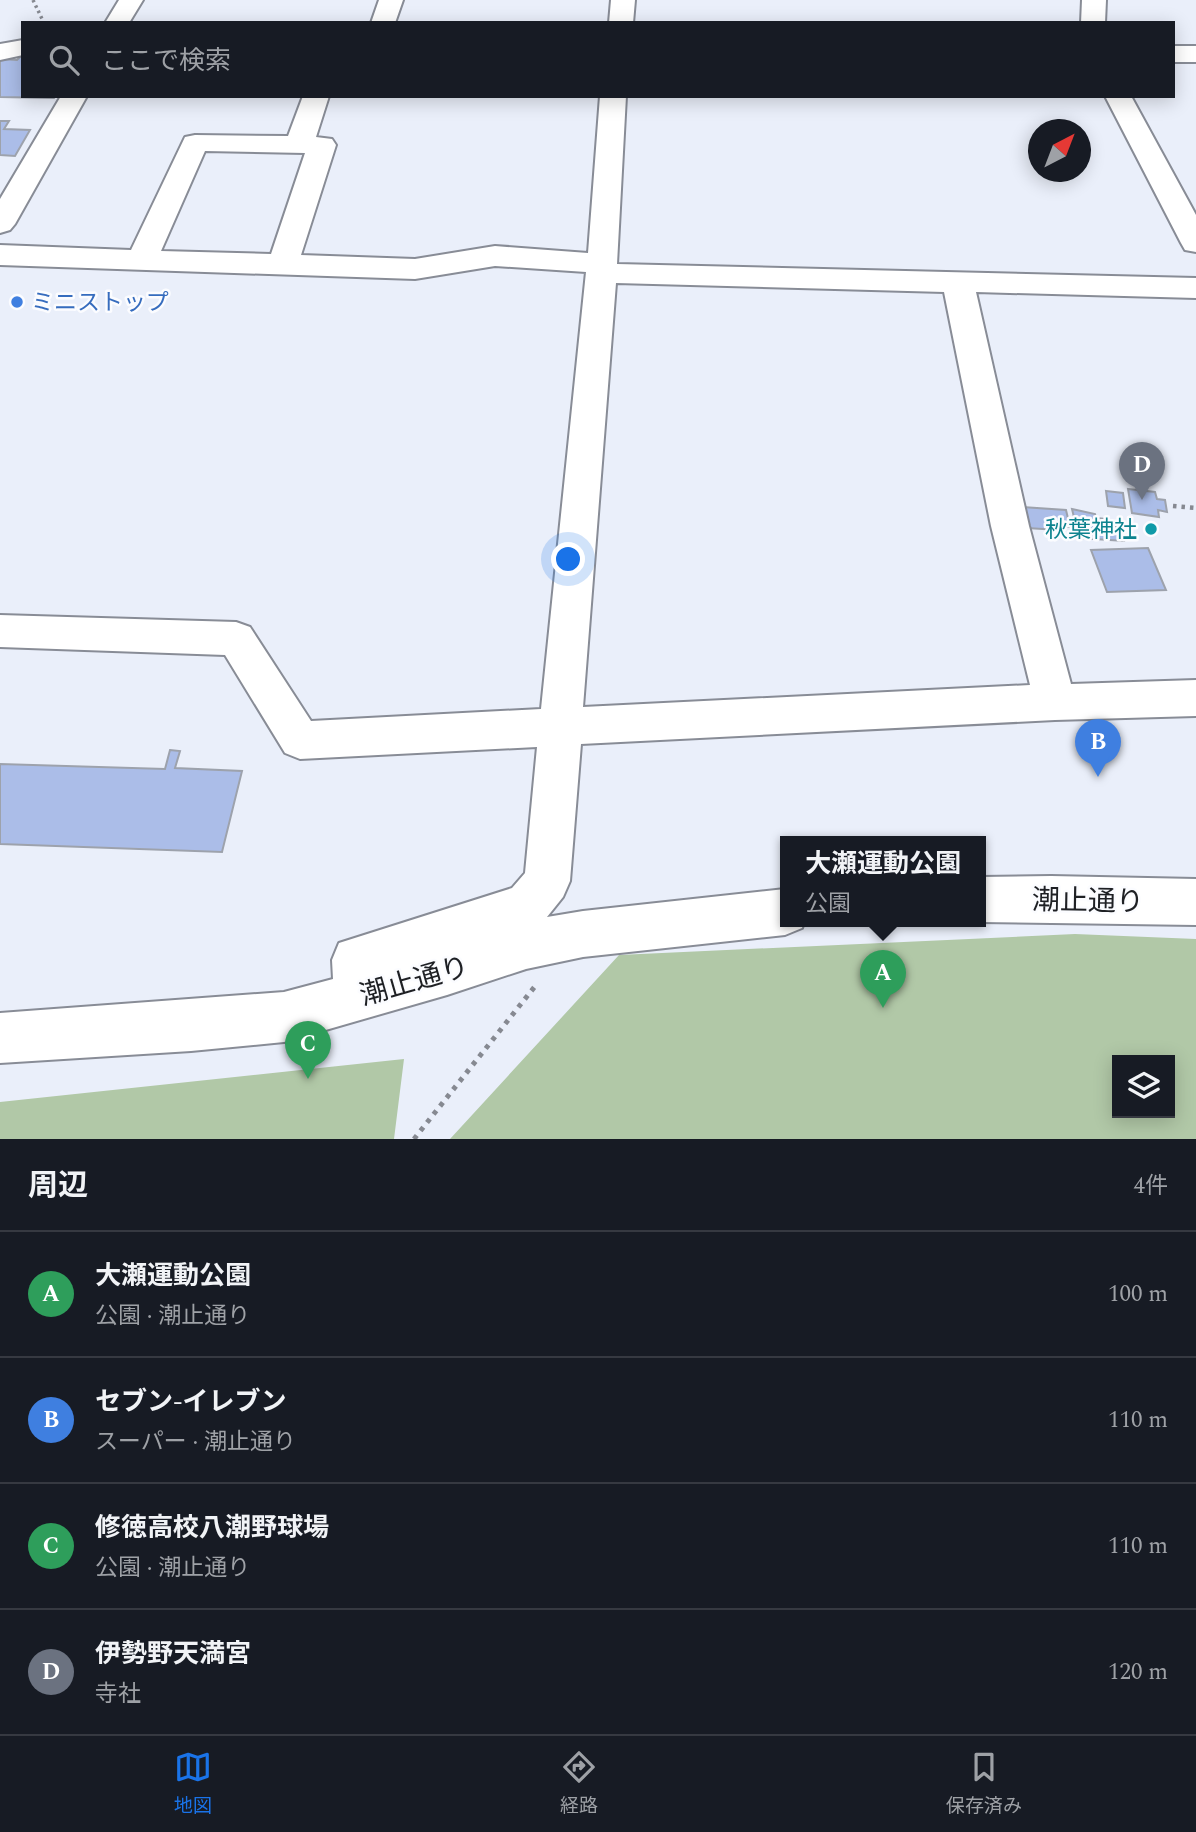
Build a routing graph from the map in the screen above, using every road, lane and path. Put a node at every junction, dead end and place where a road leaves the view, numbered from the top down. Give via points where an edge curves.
1 (31, 0) edge
2 (131, 0) edge
3 (391, 0) edge
4 (623, 0) edge
5 (1094, 0) edge
6 (43, 21) edge
7 (118, 21) edge
8 (384, 21) edge
9 (621, 21) edge
10 (1093, 21) edge
11 (21, 47) edge
12 (0, 52) edge
13 (1175, 54) edge
14 (1196, 54) edge
15 (73, 98) edge
16 (315, 98) edge
17 (613, 98) edge
18 (1119, 98) edge
19 (299, 145) junction
20 (0, 224) edge
21 (1196, 243) edge
22 (0, 255) edge
23 (142, 259) junction
24 (283, 263) junction
25 (601, 268) junction
26 (958, 283) junction
27 (1196, 288) edge
28 (1173, 506) dead end
29 (1196, 508) edge
30 (0, 631) edge
31 (1196, 698) edge
32 (1055, 702) junction
33 (561, 728) junction
34 (986, 901) edge
35 (1196, 902) edge
36 (780, 913) edge
37 (576, 935) junction
38 (358, 996) junction
39 (0, 1038) edge
40 (414, 1139) edge

1 - 6 path
2 - 7 street
3 - 8 street
4 - 9 street
5 - 10 street
11 - 12 street
13 - 14 street
15 - 20 street
16 - 19 street
17 - 25 street
18 - 21 street
19 - 23 street via 195,143
19 - 24 street via 322,145
22 - 23 street
23 - 24 street
24 - 25 street via 415,269 495,256
25 - 26 street
25 - 33 street
26 - 27 street
26 - 32 street via 1007,513
28 - 29 path
30 - 33 street via 236,639 300,740
31 - 32 street
32 - 33 street
33 - 38 street via 547,881 527,906 356,960
34 - 35 street, 潮止通り
36 - 37 street, 潮止通り
37 - 38 street, 潮止通り via 526,945
37 - 40 path
38 - 39 street, 潮止通り via 284,1017

